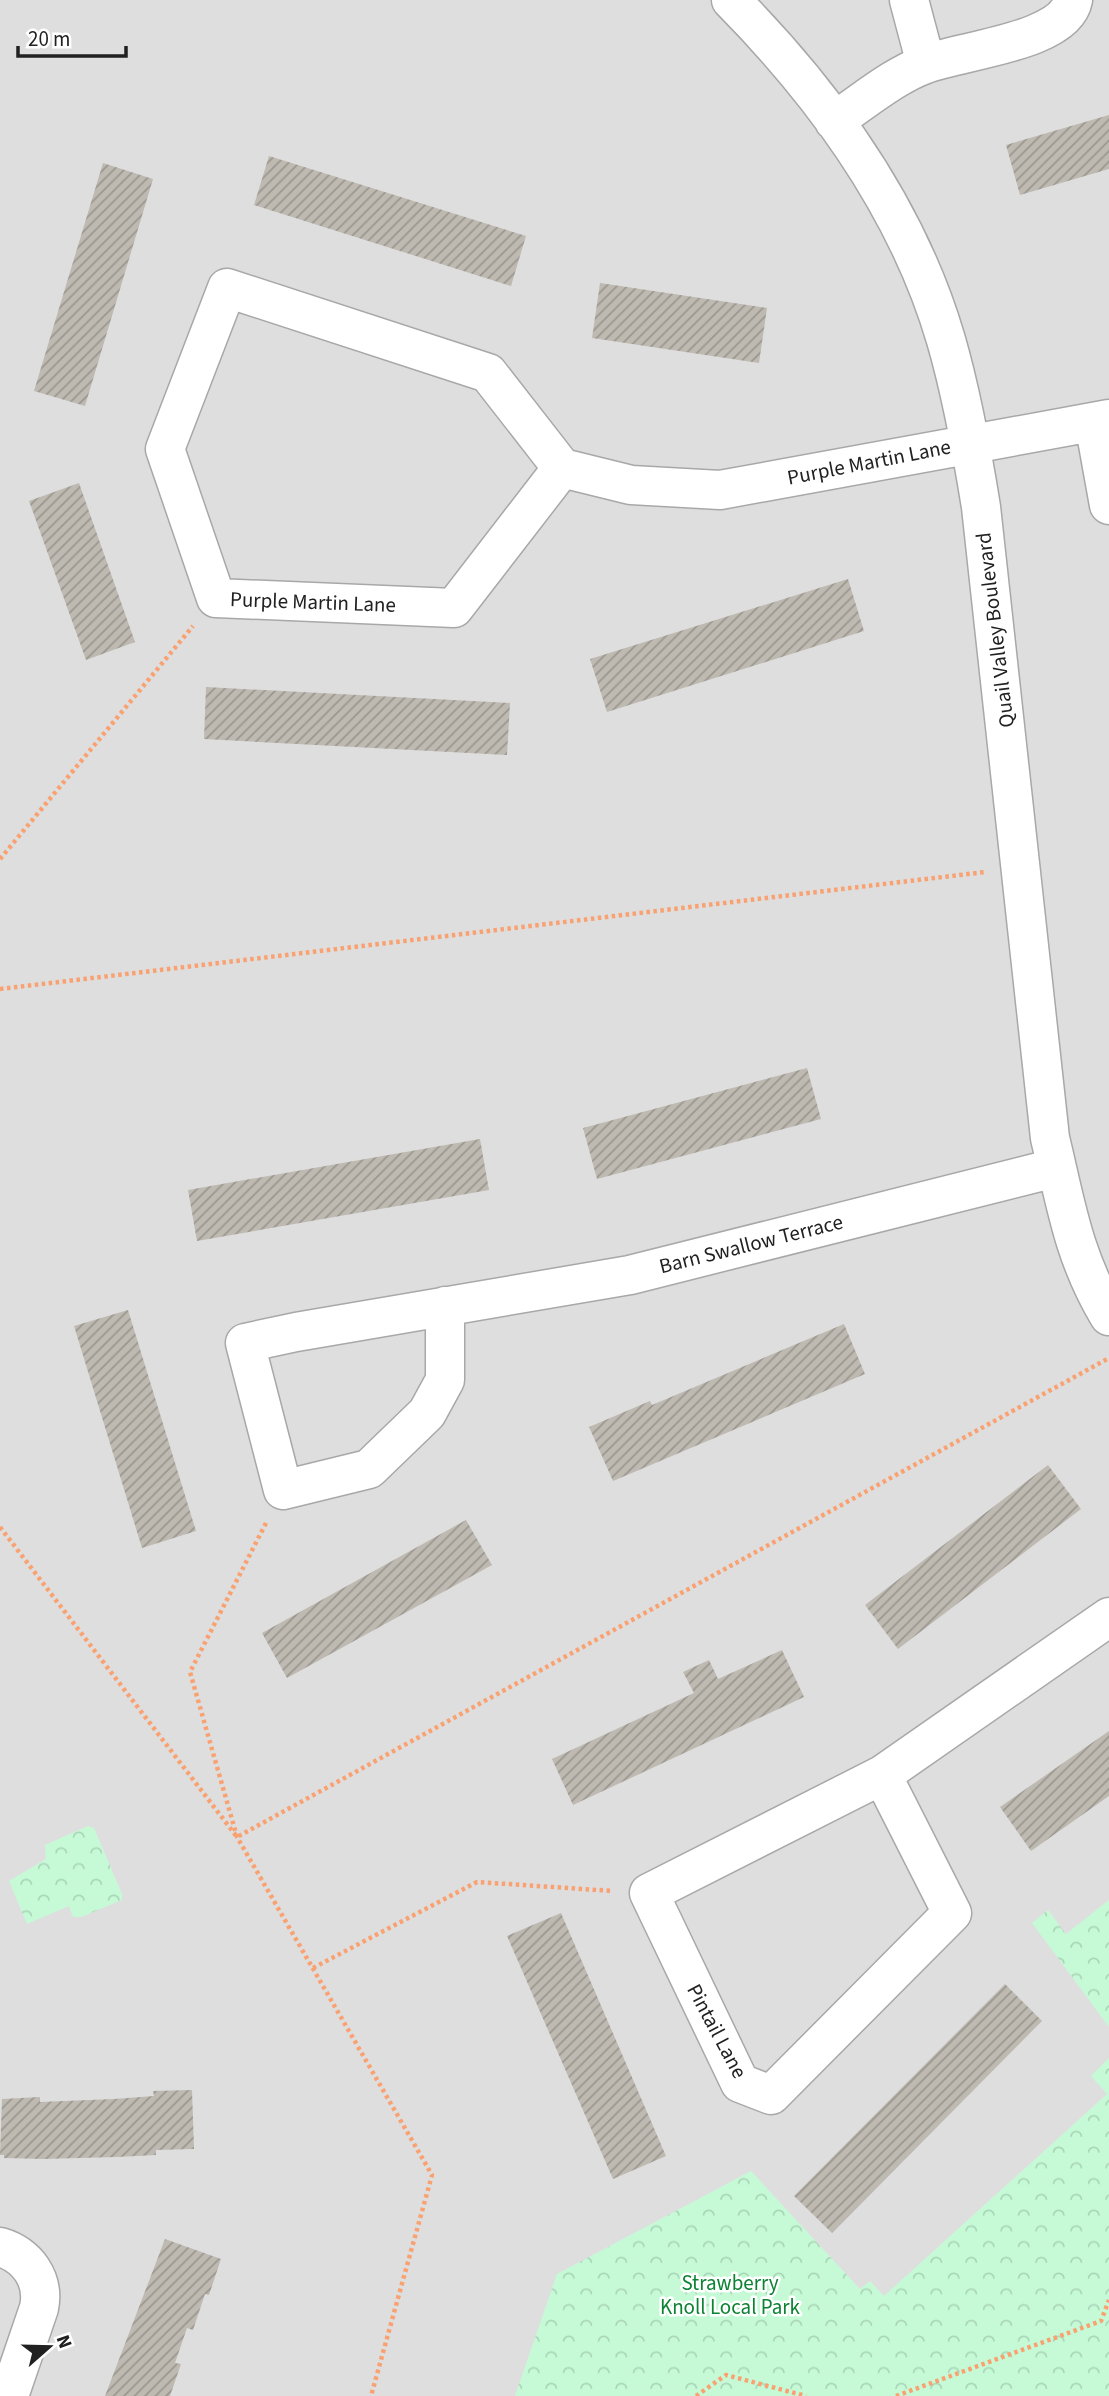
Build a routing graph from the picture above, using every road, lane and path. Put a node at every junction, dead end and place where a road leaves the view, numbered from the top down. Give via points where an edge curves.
1 (731, 0) edge
2 (909, 0) edge
3 (1073, 0) edge
4 (926, 64) junction
5 (834, 121) junction
6 (1101, 421) edge
7 (970, 443) junction
8 (562, 468) junction
9 (1109, 505) edge
10 (216, 598) junction
11 (0, 859) edge
12 (1020, 868) junction
13 (0, 989) edge
14 (1055, 1168) junction
15 (445, 1306) junction
16 (1109, 1316) edge
17 (1109, 1358) edge
18 (283, 1490) junction
19 (0, 1527) edge
20 (1109, 1617) edge
21 (883, 1774) junction
22 (237, 1837) junction
23 (649, 1893) junction
24 (313, 1968) junction
25 (0, 2248) edge
26 (1109, 2300) edge
27 (9, 2396) edge
28 (370, 2396) edge
29 (696, 2396) edge
30 (806, 2396) edge
31 (896, 2396) edge

1 - 5 street, Quail Valley Boulevard via 779,50
2 - 4 street
3 - 4 street via 1068,15 1046,30
4 - 5 street
5 - 7 street, Quail Valley Boulevard via 876,184 926,286 945,338
6 - 7 street, Purple Martin Lane
6 - 9 street, Purple Martin Lane
7 - 8 street, Purple Martin Lane via 720,490 631,485
7 - 12 street, Quail Valley Boulevard
8 - 10 street, Purple Martin Lane via 454,608
8 - 10 street, Purple Martin Lane via 488,373 227,288 165,449
10 - 11 path
12 - 13 path
12 - 14 street, Quail Valley Boulevard
14 - 15 street, Barn Swallow Terrace via 630,1275
14 - 16 street, Quail Valley Boulevard via 1076,1246
15 - 18 street via 445,1380 427,1413 369,1469
15 - 18 street, Barn Swallow Terrace via 245,1343
17 - 22 path
18 - 22 path via 190,1672
19 - 22 path
20 - 21 street
21 - 23 street
21 - 23 street, Pintail Lane via 952,1913 771,2095 740,2083
22 - 24 path
23 - 24 path via 477,1882
24 - 28 path via 432,2175
25 - 27 street via 27,2262 40,2294
26 - 31 path via 1101,2321
29 - 30 path via 726,2375

